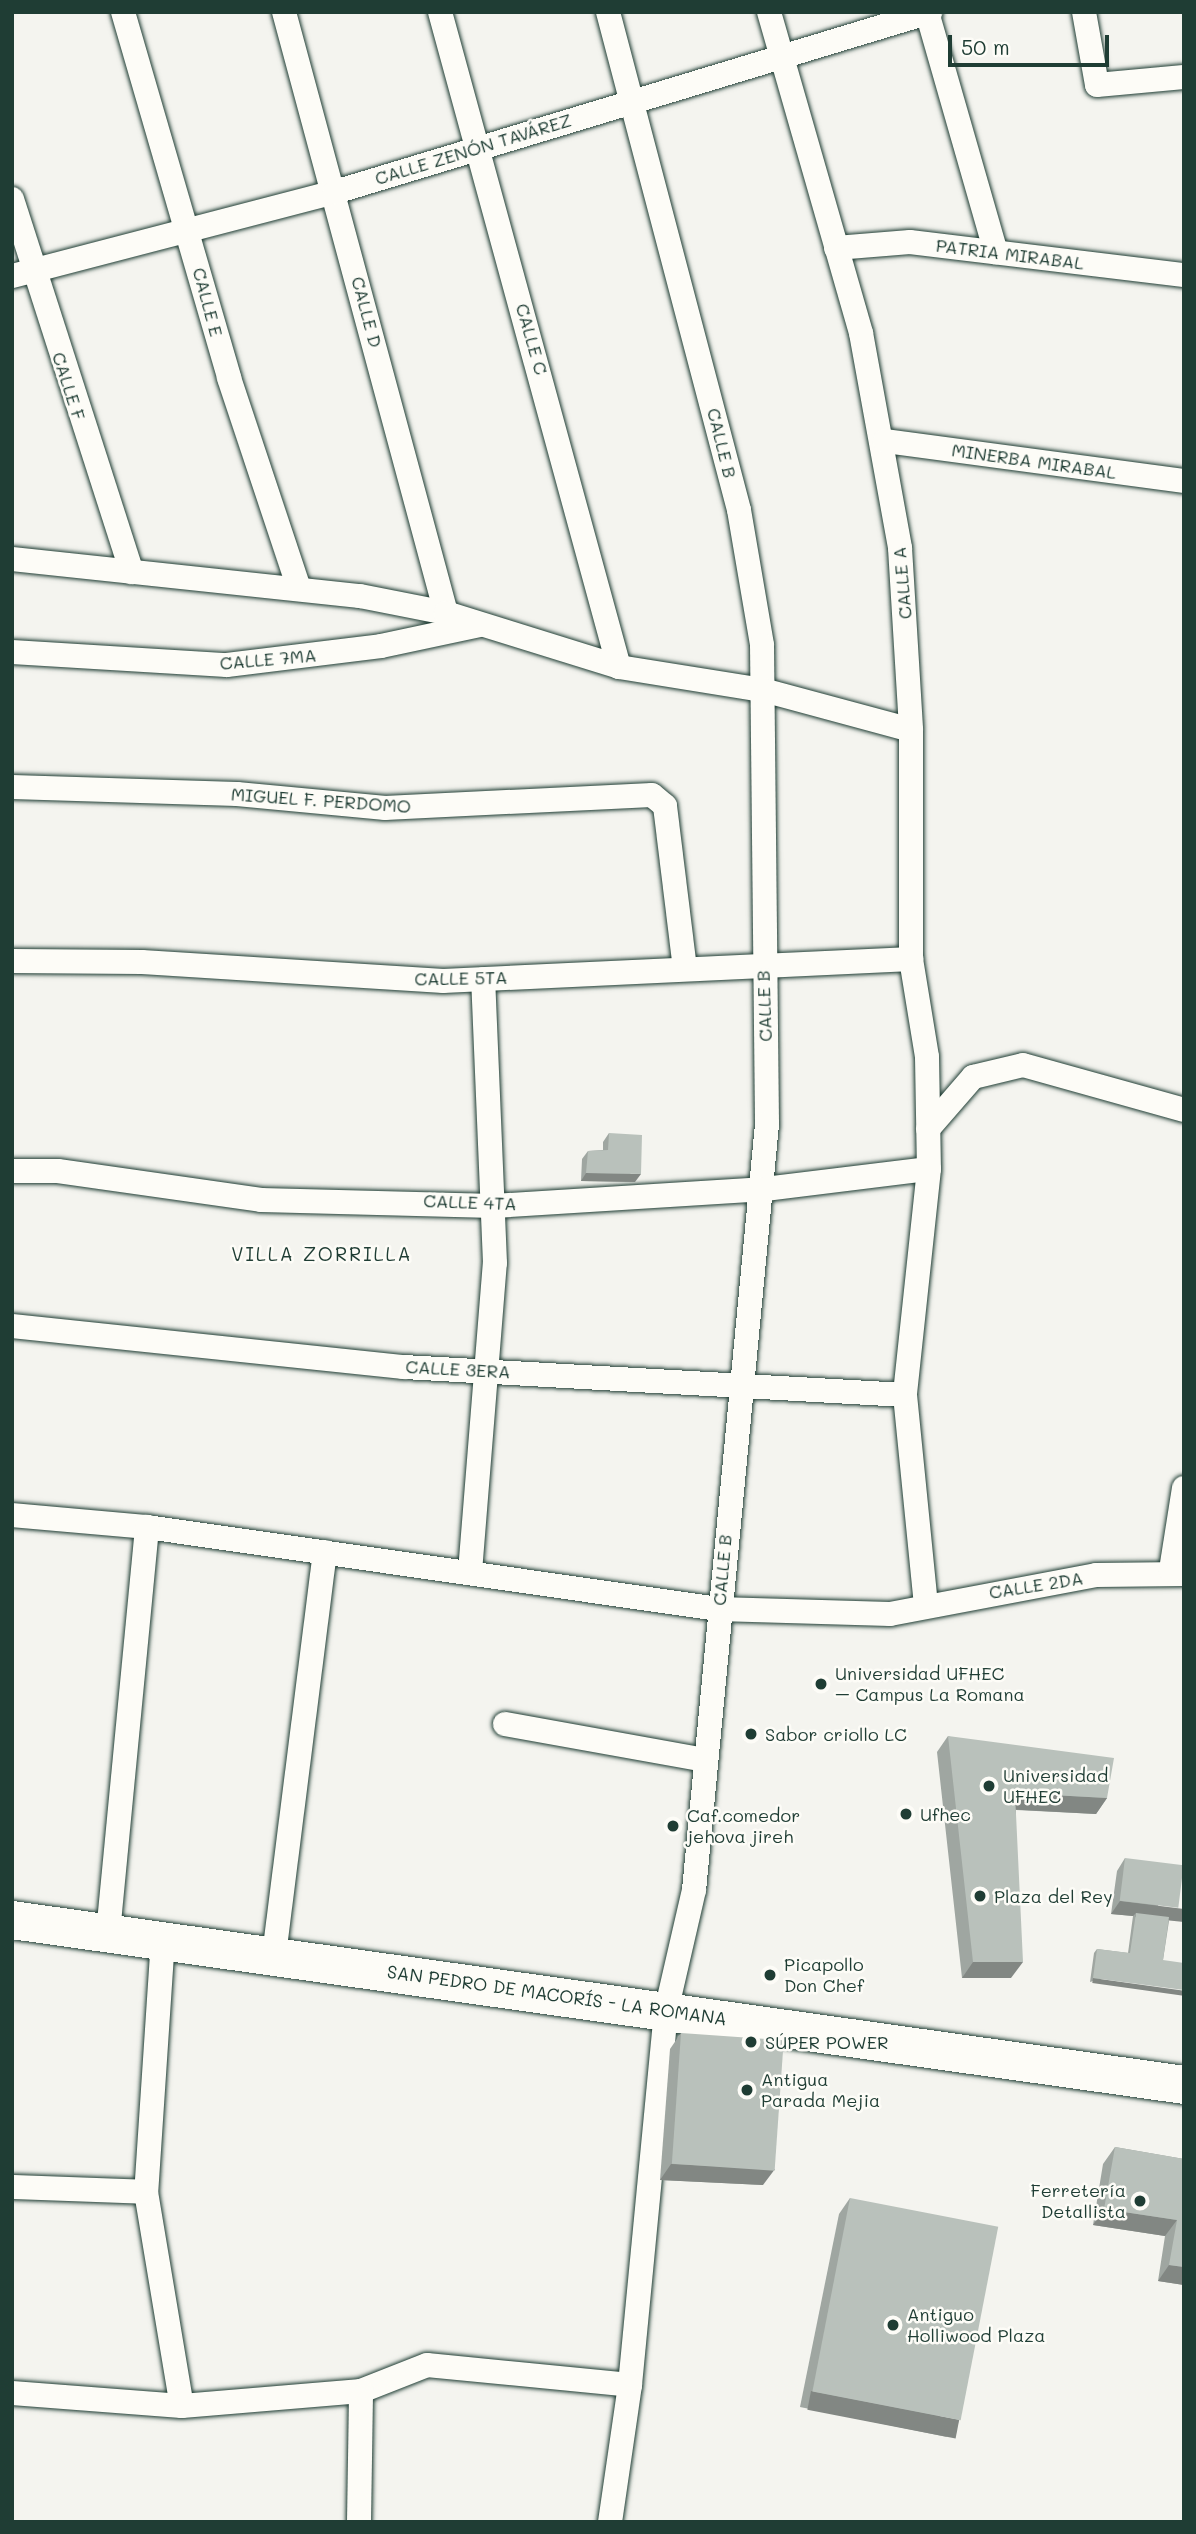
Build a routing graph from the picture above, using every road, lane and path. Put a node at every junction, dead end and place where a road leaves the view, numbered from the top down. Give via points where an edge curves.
1 (123, 12) edge
2 (284, 12) edge
3 (440, 12) edge
4 (608, 12) edge
5 (769, 12) edge
6 (928, 12) edge
7 (1084, 12) edge
8 (780, 54) junction
9 (1184, 77) edge
10 (630, 101) junction
11 (478, 148) junction
12 (334, 192) junction
13 (12, 199) edge
14 (189, 230) junction
15 (836, 248) junction
16 (996, 251) junction
17 (22, 274) edge
18 (1184, 275) edge
19 (885, 441) junction
20 (1184, 481) edge
21 (12, 559) edge
22 (132, 572) junction
23 (299, 589) junction
24 (446, 614) junction
25 (480, 625) junction
26 (12, 652) edge
27 (620, 667) junction
28 (763, 690) junction
29 (911, 730) junction
30 (12, 787) edge
31 (911, 959) junction
32 (12, 961) edge
33 (762, 964) junction
34 (685, 968) junction
35 (483, 979) junction
36 (1184, 1110) edge
37 (928, 1129) junction
38 (929, 1169) junction
39 (12, 1171) edge
40 (765, 1189) junction
41 (494, 1206) junction
42 (12, 1326) edge
43 (488, 1371) junction
44 (741, 1384) junction
45 (905, 1395) junction
46 (1184, 1488) edge
47 (12, 1516) edge
48 (147, 1527) junction
49 (326, 1552) junction
50 (470, 1572) junction
51 (1177, 1572) edge
52 (926, 1605) junction
53 (718, 1609) junction
54 (505, 1724) dead end
55 (706, 1760) junction
56 (12, 1920) edge
57 (108, 1933) junction
58 (163, 1939) junction
59 (274, 1955) junction
60 (666, 2011) junction
61 (1184, 2085) edge
62 (12, 2187) edge
63 (146, 2192) junction
64 (630, 2385) junction
65 (361, 2391) junction
66 (12, 2393) edge
67 (182, 2406) junction
68 (359, 2522) edge
69 (610, 2522) edge

1 - 14 street, CALLE E
2 - 12 street, CALLE D
3 - 11 street, CALLE C
4 - 10 street, CALLE B
5 - 8 street, CALLE A
6 - 8 street, CALLE ZENÓN TAVÁREZ
6 - 16 street
7 - 9 street via 1097,85
8 - 10 street, CALLE ZENÓN TAVÁREZ
8 - 15 street, CALLE A
10 - 11 street, CALLE ZENÓN TAVÁREZ
10 - 28 street, CALLE B via 739,510
11 - 12 street, CALLE ZENÓN TAVÁREZ
11 - 27 street, CALLE C
12 - 14 street, CALLE ZENÓN TAVÁREZ
12 - 24 street, CALLE D
13 - 17 street, CALLE F
14 - 17 street, CALLE ZENÓN TAVÁREZ
14 - 23 street, CALLE E
15 - 16 street, PATRIA MIRABAL via 878,241
15 - 19 street, CALLE A
16 - 18 street, PATRIA MIRABAL
17 - 22 street, CALLE F
19 - 20 street, MINERBA MIRABAL
19 - 29 street, CALLE A via 900,548
21 - 22 street
22 - 23 street
23 - 24 street
24 - 25 street
25 - 26 street, CALLE 7MA via 381,646 226,665
25 - 27 street
27 - 28 street
28 - 29 street
28 - 33 street, CALLE B
29 - 31 street, CALLE A
30 - 34 street, MIGUEL F. PERDOMO via 237,794 385,808 652,795 665,806
31 - 33 street, CALLE 5TA
31 - 37 street, CALLE A via 927,1057
32 - 35 street, CALLE 5TA
33 - 34 street, CALLE 5TA
33 - 40 street, CALLE B
34 - 35 street, CALLE 5TA
35 - 41 street
36 - 37 street via 1023,1065 973,1077
37 - 38 street, CALLE A
38 - 40 street, CALLE 4TA
38 - 45 street, CALLE A
39 - 41 street, CALLE 4TA via 58,1171 261,1200
40 - 41 street, CALLE 4TA
40 - 44 street, CALLE B
41 - 43 street
42 - 43 street, CALLE 3ERA
43 - 44 street, CALLE 3ERA
43 - 50 street
44 - 45 street, CALLE 3ERA
44 - 53 street, CALLE B
45 - 52 street, CALLE A
46 - 51 street
47 - 48 street, CALLE 2DA
48 - 49 street, CALLE 2DA
48 - 57 street
49 - 50 street, CALLE 2DA
49 - 59 street
50 - 53 street, CALLE 2DA
51 - 52 street, CALLE 2DA via 1096,1575
52 - 53 street, CALLE 2DA via 890,1614
53 - 55 street, CALLE B
54 - 55 street
55 - 60 street, CALLE B via 694,1890
56 - 57 main road, SAN PEDRO DE MACORÍS - LA ROMANA
57 - 58 main road, SAN PEDRO DE MACORÍS - LA ROMANA
58 - 59 main road, SAN PEDRO DE MACORÍS - LA ROMANA
58 - 63 street
59 - 60 main road, SAN PEDRO DE MACORÍS - LA ROMANA
60 - 61 main road, SAN PEDRO DE MACORÍS - LA ROMANA
60 - 64 street, CALLE B
62 - 63 street
63 - 67 street
64 - 65 street via 427,2365
64 - 69 street, CALLE B
65 - 67 street
65 - 68 street
66 - 67 street

